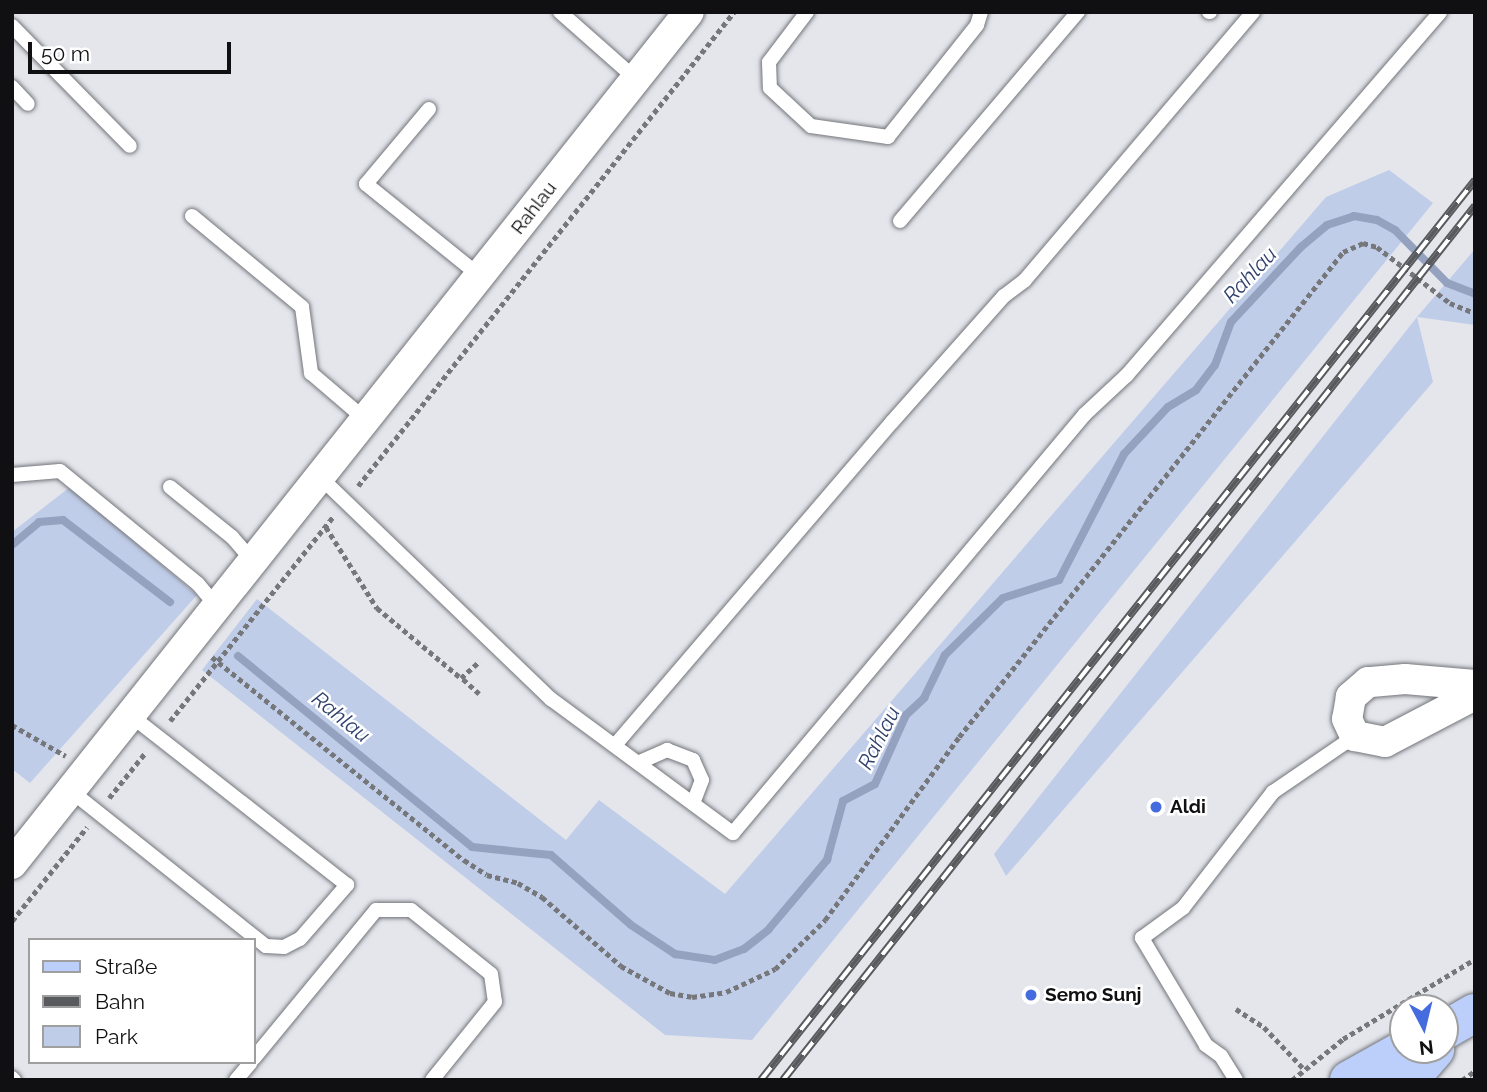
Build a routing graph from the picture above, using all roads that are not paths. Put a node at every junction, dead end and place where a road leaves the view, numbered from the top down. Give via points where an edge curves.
1 (560, 12) edge
2 (689, 12) edge
3 (807, 12) edge
4 (981, 12) edge
5 (1078, 12) edge
6 (1253, 12) edge
7 (1440, 12) edge
8 (12, 26) edge
9 (636, 79) junction
10 (12, 87) edge
11 (28, 104) dead end
12 (429, 109) dead end
13 (130, 146) dead end
14 (192, 216) dead end
15 (900, 221) dead end
16 (480, 276) junction
17 (366, 421) junction
18 (12, 475) edge
19 (321, 478) junction
20 (170, 487) dead end
21 (254, 562) junction
22 (218, 608) junction
23 (1475, 684) edge
24 (1475, 695) edge
25 (133, 717) junction
26 (1355, 736) junction
27 (616, 744) junction
28 (640, 762) junction
29 (80, 780) junction
30 (693, 803) junction
31 (12, 864) edge
32 (256, 938) edge
33 (256, 938) edge
34 (256, 1055) edge
35 (1389, 1058) edge
36 (249, 1064) edge
37 (1423, 1064) edge
38 (236, 1080) edge
39 (432, 1080) edge
40 (1236, 1080) edge
41 (1349, 1080) edge
42 (1409, 1080) edge

1 - 9 lane
2 - 9 street, Rahlau
3 - 4 lane via 769,62 770,88 811,126 888,137 977,25
5 - 15 lane
6 - 27 lane via 1026,280 1004,296 900,412
7 - 30 lane via 1127,375 1085,414 733,833
8 - 13 lane
9 - 16 street, Rahlau
10 - 11 lane
12 - 16 lane via 366,184
14 - 17 lane via 302,307 311,373
16 - 17 street, Rahlau
17 - 19 street, Rahlau
18 - 22 lane via 60,471 198,584
19 - 21 street, Rahlau
19 - 27 lane via 551,699
20 - 21 lane via 232,537
21 - 22 street, Rahlau
22 - 25 street, Rahlau
23 - 26 street via 1405,679 1368,682 1347,706
24 - 26 street via 1397,740 1372,743
25 - 29 street, Rahlau
25 - 32 lane via 347,885 300,939 284,947 266,946
26 - 40 lane via 1273,792 1183,908 1142,938 1206,1045 1221,1056
27 - 28 lane
28 - 30 lane
28 - 30 lane via 667,750 693,760 702,780
29 - 31 street, Rahlau
29 - 33 lane via 98,813
34 - 39 lane via 376,910 411,910 491,974 494,993 495,1002
35 - 41 main road
36 - 38 lane
37 - 42 main road

